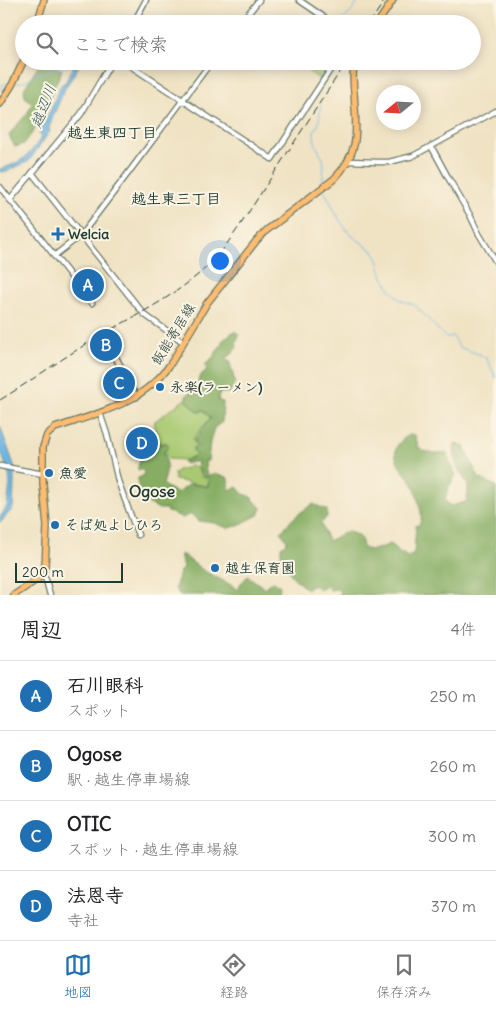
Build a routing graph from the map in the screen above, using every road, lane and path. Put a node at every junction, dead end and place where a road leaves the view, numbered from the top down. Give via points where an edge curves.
1 (44, 0) edge
2 (146, 0) edge
3 (259, 0) edge
4 (298, 0) edge
5 (393, 0) edge
6 (40, 15) edge
7 (138, 15) edge
8 (247, 15) edge
9 (320, 15) edge
10 (383, 15) edge
11 (19, 70) edge
12 (107, 70) edge
13 (136, 70) edge
14 (205, 70) edge
15 (330, 70) edge
16 (354, 70) edge
17 (183, 101) junction
18 (0, 104) edge
19 (496, 111) edge
20 (431, 146) junction
21 (349, 161) junction
22 (32, 173) junction
23 (0, 187) edge
24 (8, 198) junction
25 (81, 234) junction
26 (54, 256) junction
27 (496, 262) edge
28 (92, 304) dead end
29 (183, 342) junction
30 (112, 350) dead end
31 (136, 397) junction
32 (100, 413) junction
33 (0, 466) edge
34 (43, 474) junction
35 (138, 535) dead end
36 (42, 574) junction
37 (14, 595) edge
38 (50, 595) edge

1 - 6 main road
2 - 7 street
3 - 8 street
4 - 9 street
5 - 10 main road
11 - 18 main road
12 - 22 street via 81,114
13 - 17 street
14 - 17 street
15 - 17 street via 272,159
16 - 21 main road, 飯能寄居線 via 356,138
17 - 25 street
19 - 20 street
20 - 21 street via 413,156 389,162
20 - 27 street
21 - 29 main road, 飯能寄居線 via 334,179 257,240 207,303
22 - 24 street
22 - 25 street
23 - 24 street
24 - 26 street
25 - 26 street
25 - 29 street via 145,315
26 - 28 street
29 - 31 main road, 飯能寄居線 via 164,373
30 - 31 main road
31 - 32 main road, 飯能寄居線
32 - 34 main road, 飯能寄居線 via 50,432 44,441
32 - 35 street via 118,481
33 - 34 street
34 - 36 main road, 飯能寄居線 via 47,539
36 - 37 main road
36 - 38 street

